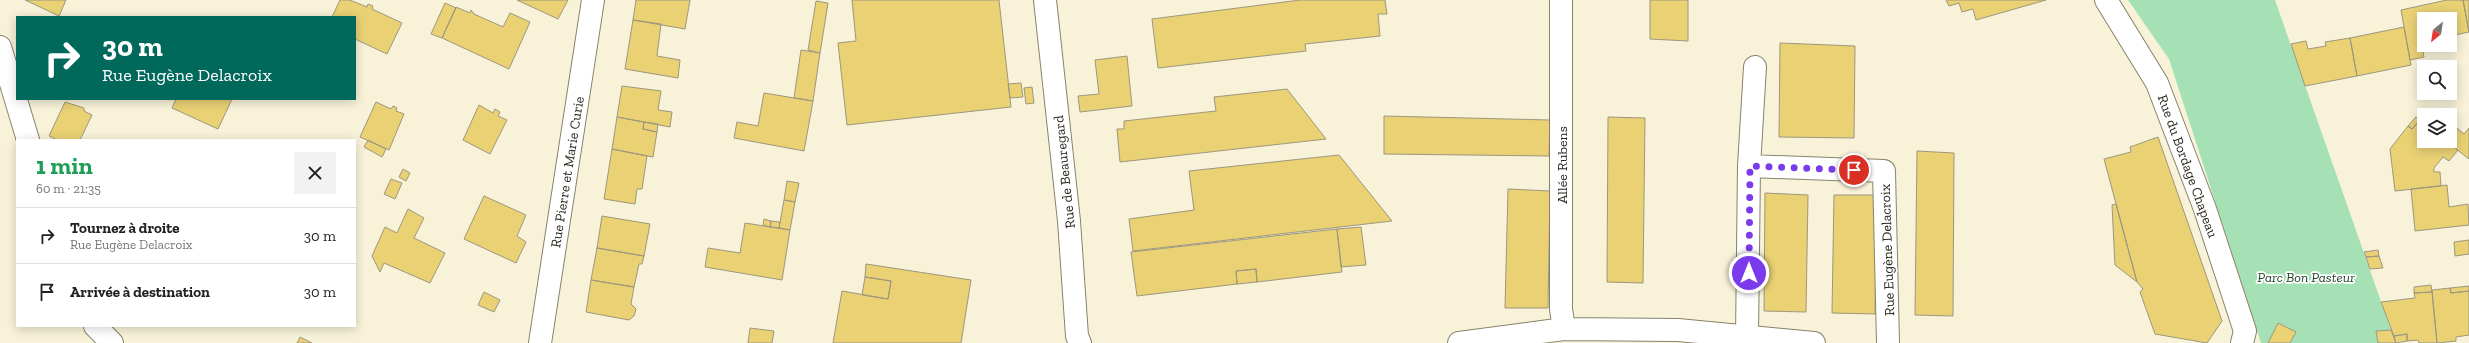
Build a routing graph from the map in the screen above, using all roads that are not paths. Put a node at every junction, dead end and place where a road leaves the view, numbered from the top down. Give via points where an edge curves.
1 (593, 0) edge
2 (1045, 0) edge
3 (1561, 0) edge
4 (2106, 0) edge
5 (0, 47) edge
6 (1755, 67) dead end
7 (28, 139) edge
8 (1750, 166) junction
9 (96, 327) edge
10 (1564, 329) junction
11 (1747, 337) junction
12 (112, 343) edge
13 (540, 343) edge
14 (1080, 343) edge
15 (1459, 343) edge
16 (1814, 343) edge
17 (1888, 343) edge
18 (2242, 343) edge

1 - 13 street, Rue Pierre et Marie Curie
2 - 14 street, Rue de Beauregard via 1069,221 1077,336
3 - 10 street, Allée Rubens via 1561,309
4 - 18 street, Rue du Bordage Chapeau via 2157,82 2205,209 2244,331
5 - 7 street
6 - 8 street
8 - 11 street
8 - 17 street, Rue Eugène Delacroix via 1884,171
9 - 12 street
10 - 11 street via 1678,330
10 - 15 street
11 - 16 street

